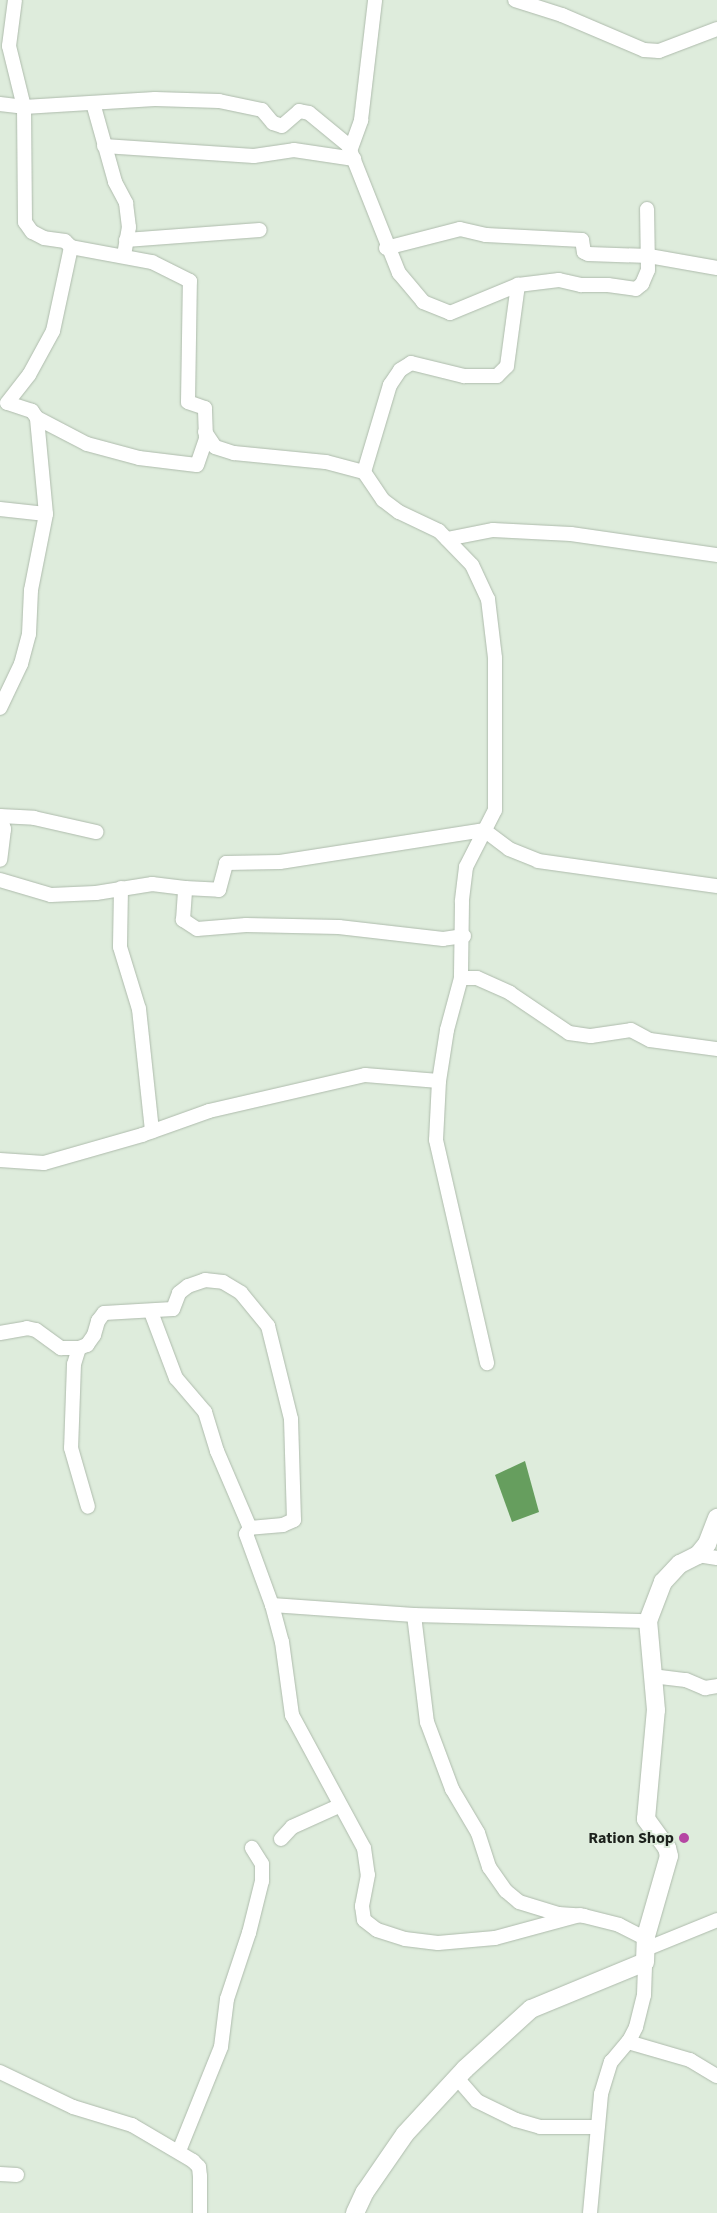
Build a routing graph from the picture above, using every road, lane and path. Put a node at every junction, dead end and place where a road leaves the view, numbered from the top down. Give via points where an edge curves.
1 (15, 0) edge
2 (375, 0) edge
3 (515, 0) edge
4 (717, 29) edge
5 (93, 103) junction
6 (0, 104) edge
7 (24, 107) junction
8 (104, 146) junction
9 (352, 155) junction
10 (647, 209) dead end
11 (260, 230) dead end
12 (126, 240) junction
13 (72, 247) junction
14 (386, 248) junction
15 (124, 256) junction
16 (649, 256) junction
17 (717, 268) edge
18 (518, 285) junction
19 (3, 400) edge
20 (37, 418) junction
21 (205, 432) junction
22 (364, 472) junction
23 (0, 509) edge
24 (46, 514) junction
25 (447, 539) junction
26 (717, 555) edge
27 (5, 687) edge
28 (0, 708) edge
29 (0, 816) edge
30 (484, 830) junction
31 (96, 832) dead end
32 (0, 860) edge
33 (0, 880) edge
34 (717, 886) edge
35 (121, 888) junction
36 (185, 888) junction
37 (464, 936) junction
38 (461, 978) junction
39 (717, 1049) edge
40 (439, 1082) junction
41 (152, 1131) junction
42 (0, 1160) edge
43 (151, 1312) junction
44 (0, 1333) edge
45 (79, 1348) junction
46 (487, 1363) dead end
47 (88, 1506) dead end
48 (717, 1518) edge
49 (250, 1528) junction
50 (698, 1555) junction
51 (717, 1558) edge
52 (272, 1605) junction
53 (414, 1615) junction
54 (648, 1621) junction
55 (652, 1676) junction
56 (717, 1686) edge
57 (339, 1806) junction
58 (281, 1839) dead end
59 (252, 1848) dead end
60 (580, 1915) junction
61 (717, 1920) edge
62 (646, 1950) junction
63 (628, 2042) junction
64 (0, 2072) edge
65 (717, 2076) edge
66 (456, 2078) junction
67 (597, 2127) junction
68 (178, 2151) junction
69 (0, 2174) edge
70 (18, 2175) dead end
71 (200, 2213) edge
72 (355, 2213) edge
73 (590, 2213) edge

1 - 7 street via 9,46
2 - 9 street via 361,120
3 - 4 street via 644,50 658,51
5 - 7 street
5 - 8 street
5 - 9 street via 155,99 219,101 262,110 282,126 299,111 309,113 336,133
6 - 7 street
7 - 13 street via 25,222 32,232 44,238 65,241
8 - 9 street via 254,156 294,150
8 - 12 street via 115,182 126,203
9 - 14 street
10 - 16 street
11 - 12 street
12 - 15 street
13 - 15 street
13 - 19 street via 53,331 29,375
14 - 16 street via 460,229 486,235 582,240 584,252 588,254
14 - 18 street via 412,291 423,302 450,313
15 - 21 street via 152,262 190,281 188,402 205,408
16 - 17 street
16 - 18 street via 648,270 636,289 559,280
18 - 22 street via 507,366 497,376 464,376 411,363 400,370 390,385
19 - 20 street via 32,411
20 - 21 street via 86,444 139,458 197,465
20 - 24 street
21 - 22 street via 215,447 234,453 326,462
22 - 25 street via 383,500 399,512 439,531
23 - 24 street
24 - 27 street via 31,590 29,634
25 - 26 street via 493,530 571,534
25 - 30 street via 472,565 488,599 495,658 497,719 493,766 497,783 495,810
27 - 28 street
29 - 31 street via 34,818
29 - 32 street via 4,829
30 - 34 street via 509,849 538,861
30 - 36 street via 280,862 226,863 219,890
30 - 37 street via 466,867 462,902
33 - 35 street via 51,895
35 - 36 street via 152,884
35 - 41 street via 120,947 139,1009
36 - 37 street via 183,920 197,929 246,924 339,927 442,939
37 - 38 street
38 - 39 street via 476,978 510,993 569,1033 591,1036 631,1030 650,1040
38 - 40 street via 447,1030
40 - 41 street via 364,1075 209,1111
40 - 46 street via 436,1140
41 - 42 street via 44,1163
43 - 45 street via 104,1313 87,1345
43 - 49 street via 176,1378 205,1412
43 - 49 street via 173,1309 179,1293 188,1286 206,1280 223,1282 241,1293 268,1326 291,1419 295,1514 294,1520 283,1525
44 - 45 street via 27,1328 36,1330 61,1348
45 - 47 street via 74,1364 71,1448
48 - 50 main road via 707,1544
49 - 52 street via 246,1540
50 - 51 street
50 - 54 main road via 680,1564 663,1582
52 - 53 street
52 - 57 street via 282,1642 292,1715
53 - 54 street
53 - 60 street via 427,1722 452,1789 478,1833 489,1867 506,1891 520,1902 558,1914
54 - 55 main road
55 - 56 street via 686,1680 705,1688
55 - 62 main road via 656,1710 646,1819 667,1848 669,1856
57 - 58 street via 292,1827
57 - 60 street via 364,1848 368,1874 362,1906 364,1920 377,1930 405,1939 438,1943 473,1942 528,1931
59 - 68 street via 262,1864 262,1881 227,1999 221,2048
60 - 62 street via 619,1925
61 - 62 street
62 - 63 street via 641,2010
62 - 66 main road via 531,2009
63 - 65 street via 690,2060
63 - 67 street via 611,2062 601,2094
64 - 68 street via 72,2107 132,2125
66 - 67 street via 477,2101 516,2120 540,2127
66 - 72 main road via 405,2134 365,2192
67 - 73 street
68 - 71 street via 199,2167
69 - 70 street

